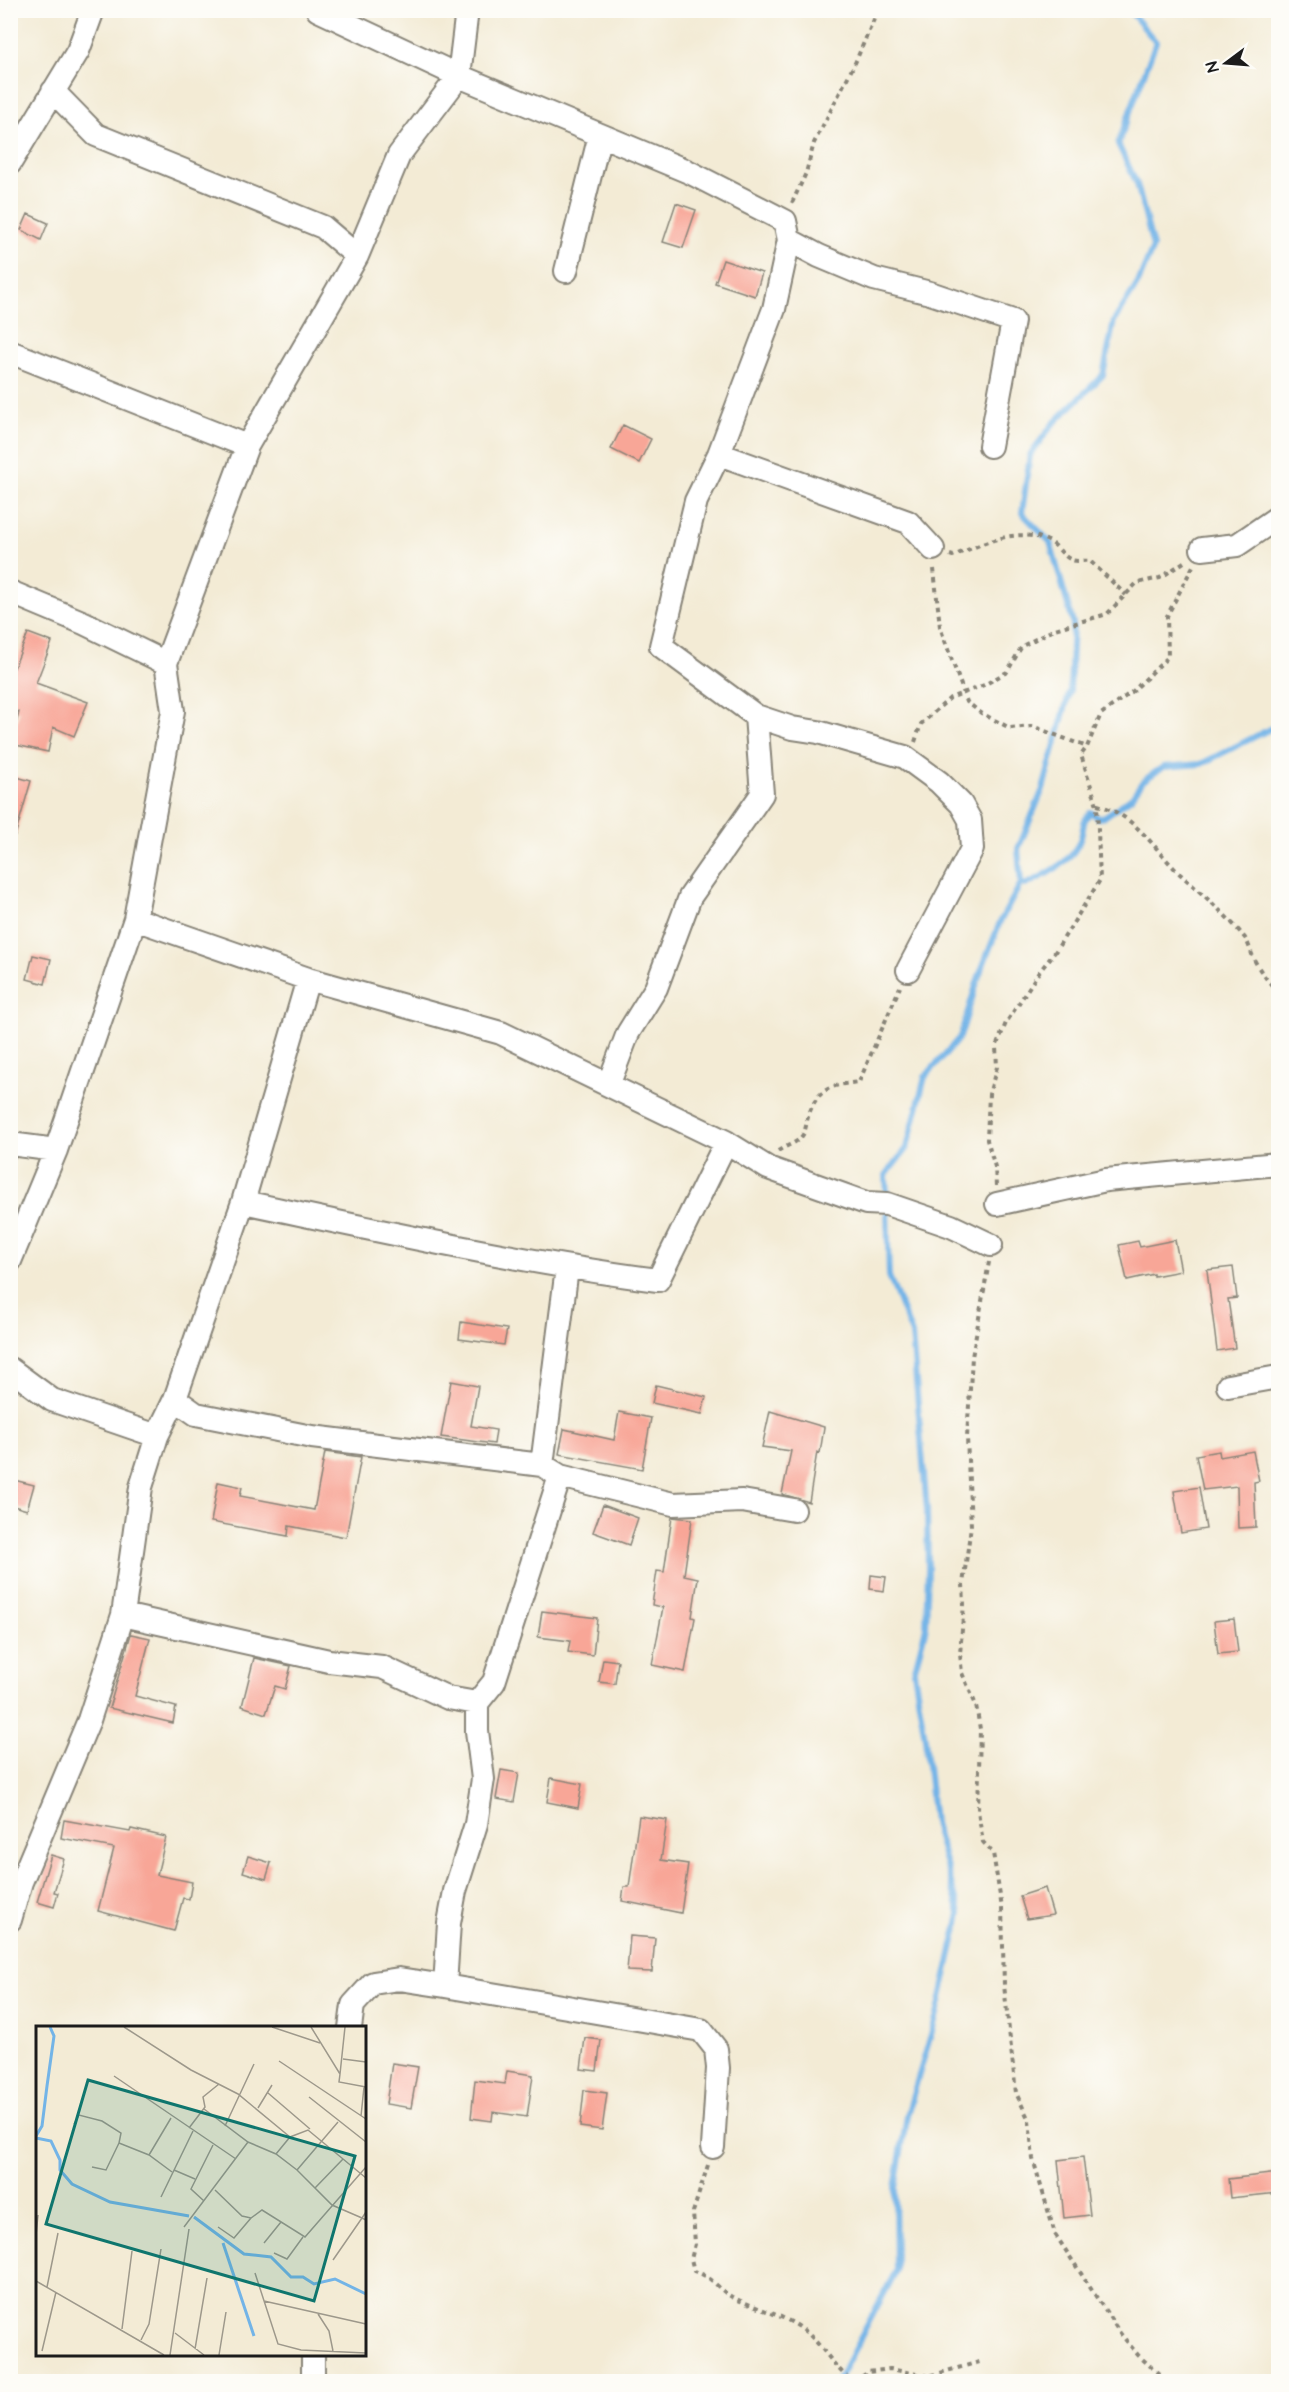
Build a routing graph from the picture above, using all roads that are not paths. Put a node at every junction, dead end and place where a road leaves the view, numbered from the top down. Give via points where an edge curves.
1 (93, 10) edge
2 (318, 10) edge
3 (467, 10) edge
4 (459, 76) junction
5 (53, 91) junction
6 (600, 135) junction
7 (10, 163) edge
8 (787, 230) junction
9 (357, 256) junction
10 (566, 270) dead end
11 (10, 352) edge
12 (247, 446) junction
13 (990, 446) dead end
14 (719, 454) junction
15 (1278, 517) edge
16 (933, 549) road end
17 (1202, 549) road end
18 (10, 592) edge
19 (166, 663) junction
20 (756, 716) junction
21 (135, 919) junction
22 (908, 970) road end
23 (308, 980) junction
24 (609, 1083) junction
25 (726, 1142) junction
26 (10, 1144) edge
27 (56, 1150) junction
28 (1278, 1164) edge
29 (243, 1202) junction
30 (997, 1204) road end
31 (991, 1245) road end
32 (10, 1261) edge
33 (567, 1268) junction
34 (10, 1369) edge
35 (1278, 1377) edge
36 (1228, 1386) dead end
37 (175, 1399) junction
38 (157, 1436) junction
39 (551, 1471) junction
40 (794, 1510) dead end
41 (123, 1615) junction
42 (477, 1703) junction
43 (10, 1920) edge
44 (446, 1986) junction
45 (350, 2026) edge
46 (713, 2147) road end
47 (313, 2356) edge
48 (313, 2382) edge

1 - 5 street via 78,51
2 - 4 street
3 - 4 street
4 - 6 street
4 - 9 street via 399,155
5 - 7 street
5 - 9 street via 96,135 323,227
6 - 8 street via 688,172
6 - 10 street
8 - 13 street via 819,256 874,279 1013,321
8 - 14 street via 774,309
9 - 12 street
11 - 12 street
12 - 19 street
14 - 16 street via 908,522
14 - 20 street via 696,501 661,646
15 - 17 street via 1237,545
18 - 19 street via 84,622
19 - 21 street via 173,711
20 - 22 street via 905,757 961,804 970,820 972,849
20 - 24 street via 762,794 690,897 656,988 628,1033
21 - 23 street
21 - 27 street
23 - 24 street via 501,1033
23 - 29 street
24 - 25 street
25 - 31 street via 768,1168 866,1203 887,1204 940,1222
25 - 33 street via 658,1280
26 - 27 street
27 - 32 street
28 - 30 street via 1106,1180
29 - 33 street
29 - 37 street
33 - 39 street
34 - 38 street via 52,1400
35 - 36 street
37 - 38 street
37 - 39 street via 196,1414 312,1437
38 - 41 street via 141,1487
39 - 40 street via 673,1504 742,1501
39 - 42 street via 494,1682
41 - 42 street via 329,1661 381,1667 448,1698
41 - 43 street via 89,1720 21,1882
42 - 44 street via 483,1779 476,1824 449,1923
44 - 45 street via 399,1979 373,1983 353,2005
44 - 46 street via 701,2030 716,2049 718,2068
47 - 48 street

